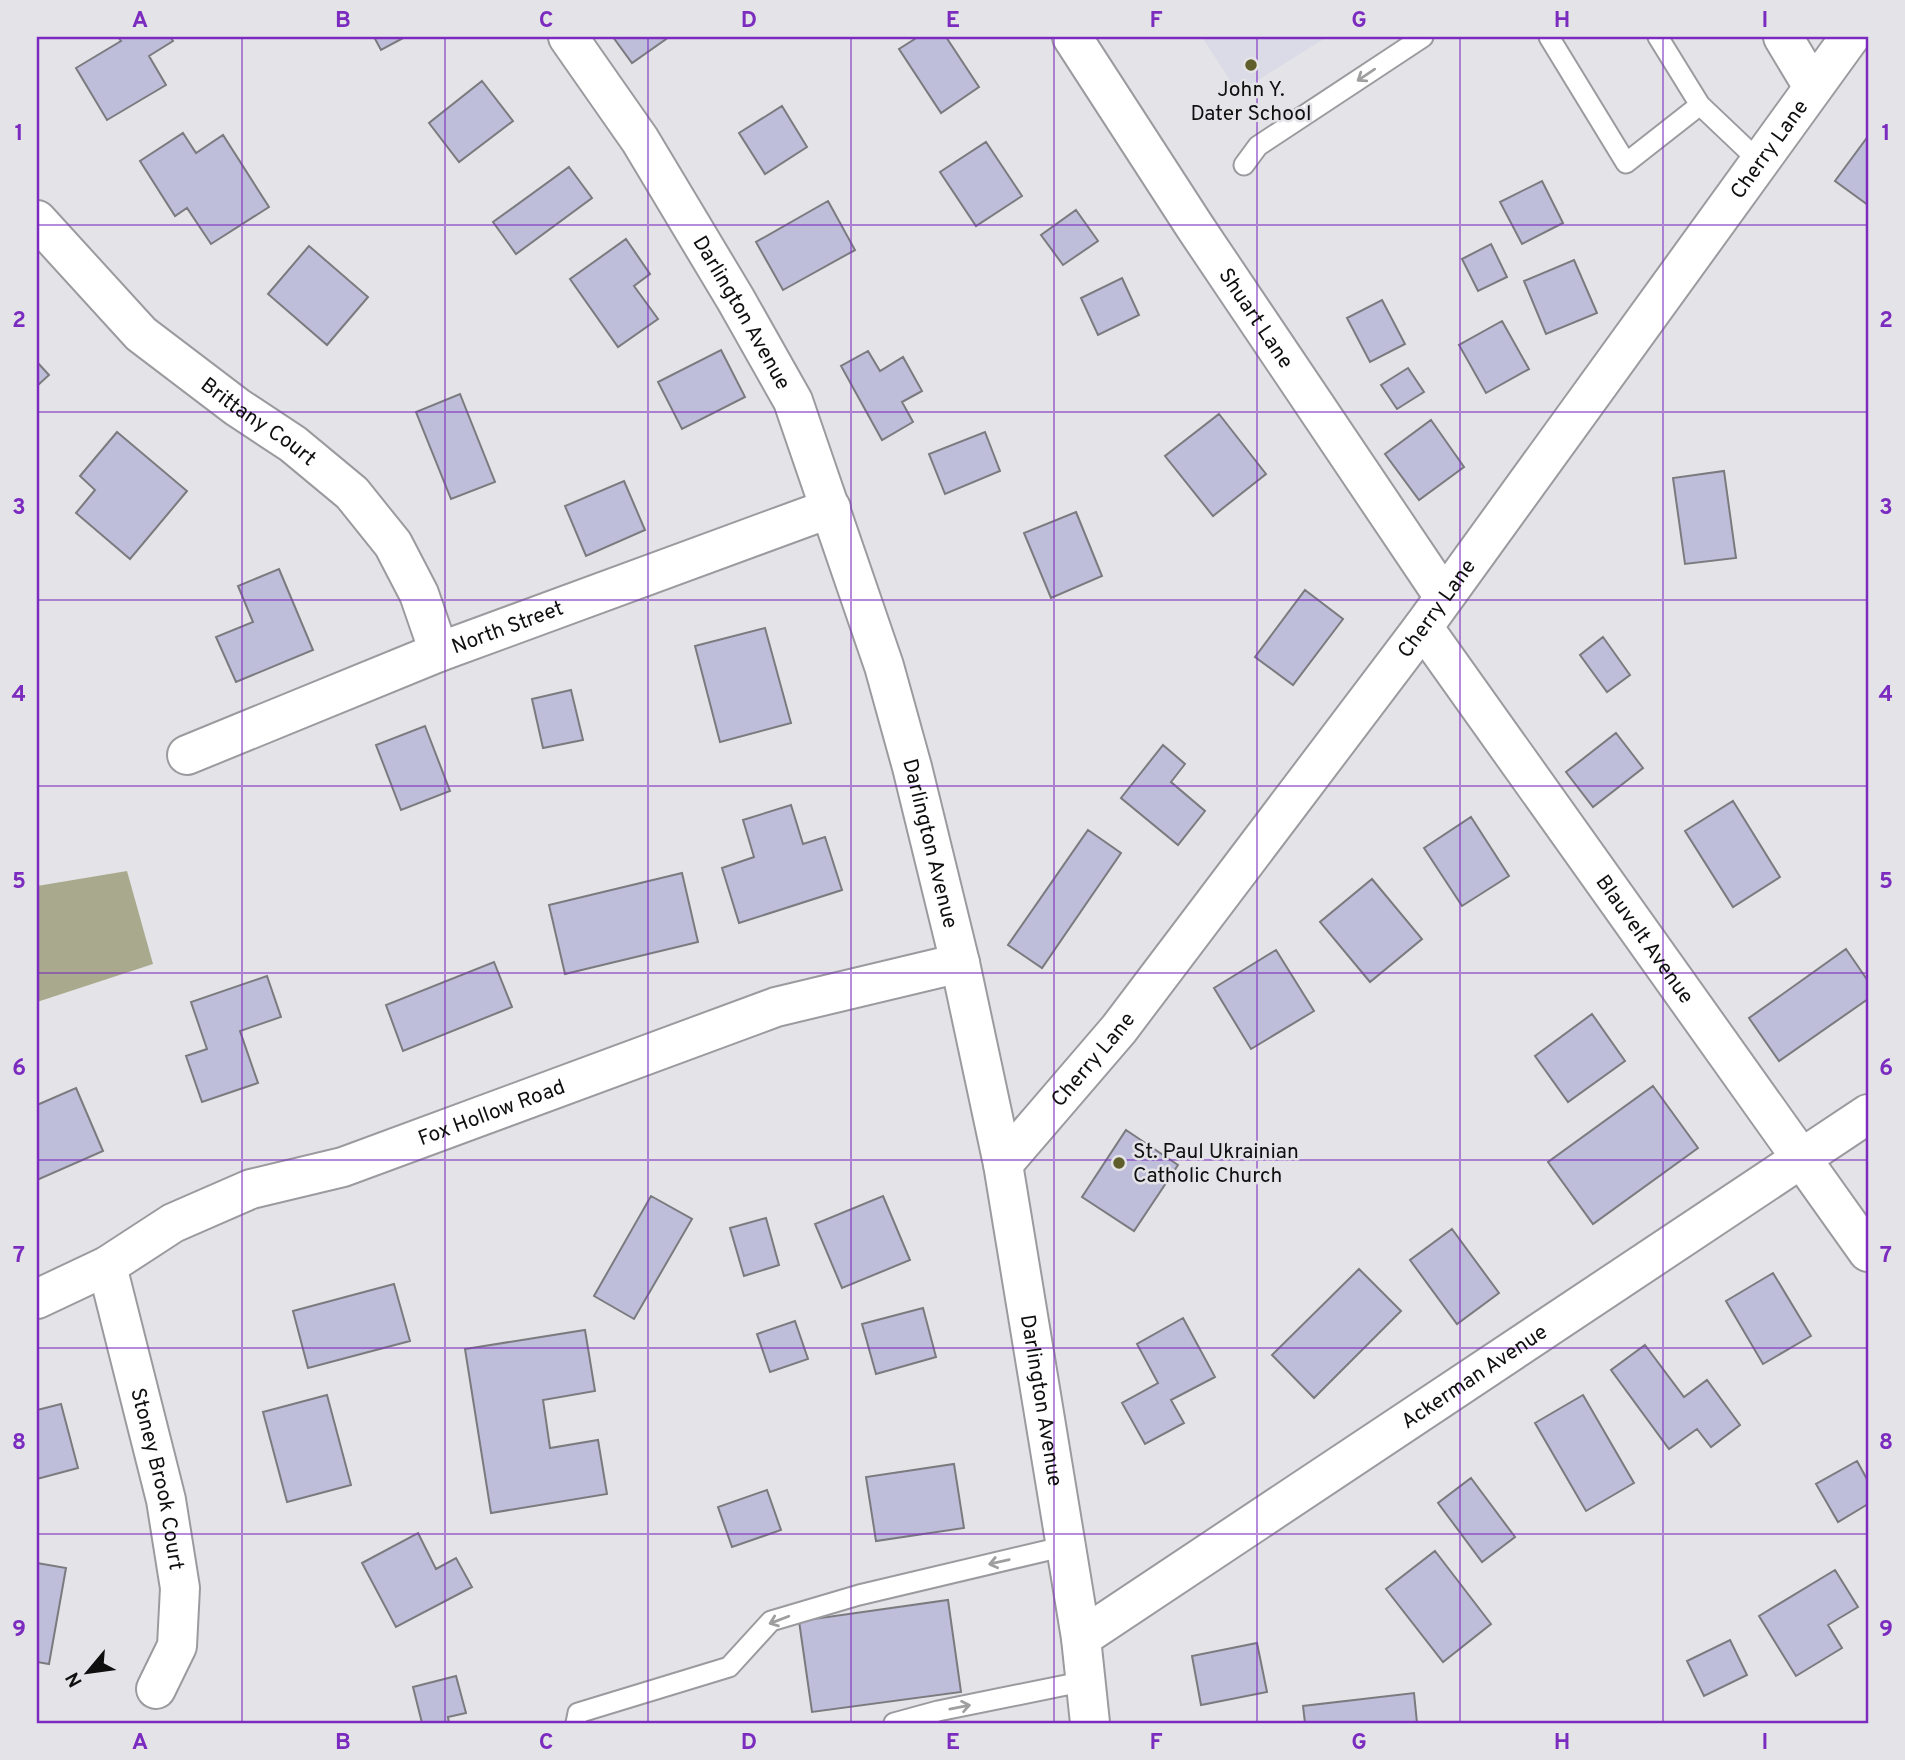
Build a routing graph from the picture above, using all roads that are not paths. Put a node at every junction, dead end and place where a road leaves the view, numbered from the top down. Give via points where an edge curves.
1 (568, 37) edge
2 (1072, 37) edge
3 (1423, 37) edge
4 (1549, 37) edge
5 (1658, 37) edge
6 (1783, 37) edge
7 (1850, 37) edge
8 (1813, 87) junction
9 (1700, 104) junction
10 (1760, 162) junction
11 (1244, 165) dead end
12 (37, 220) edge
13 (831, 508) junction
14 (1433, 612) junction
15 (439, 652) junction
16 (187, 755) dead end
17 (961, 963) junction
18 (1868, 1114) edge
19 (1802, 1159) junction
20 (1003, 1164) junction
21 (1868, 1252) edge
22 (107, 1266) junction
23 (37, 1299) edge
24 (1066, 1546) junction
25 (1081, 1638) junction
26 (1086, 1681) junction
27 (156, 1689) dead end
28 (576, 1723) edge
29 (894, 1723) edge
30 (1090, 1723) edge

1 - 13 street, Darlington Avenue via 640,140 793,401
2 - 14 street, Shuart Lane
3 -> 11 lane via 1258,146
4 - 9 lane via 1626,163
5 - 9 lane
6 - 8 street
7 - 8 street, Cherry Lane
8 - 10 street, Cherry Lane
9 - 10 lane
10 - 14 street, Cherry Lane
12 - 15 street, Brittany Court via 141,334 293,444 352,493 393,544 419,594
13 - 15 street, North Street
13 - 17 street, Darlington Avenue via 884,666
14 - 19 street, Blauvelt Avenue
14 - 20 street, Cherry Lane via 1119,1029
15 - 16 street, North Street
17 - 20 street, Darlington Avenue
17 - 22 street, Fox Hollow Road via 776,1007 343,1167 251,1189 173,1223
18 - 19 street, Ackerman Avenue
19 - 21 street, Blauvelt Avenue
19 - 25 street, Ackerman Avenue
20 - 24 street, Darlington Avenue
22 - 23 street, Fox Hollow Road
22 - 27 street, Stoney Brook Court via 166,1500 180,1588 177,1646
24 - 25 street, Darlington Avenue
24 -> 28 lane via 859,1595 771,1621 729,1667 579,1713
25 - 26 street, Darlington Avenue
29 -> 26 lane
26 - 30 street, Darlington Avenue

